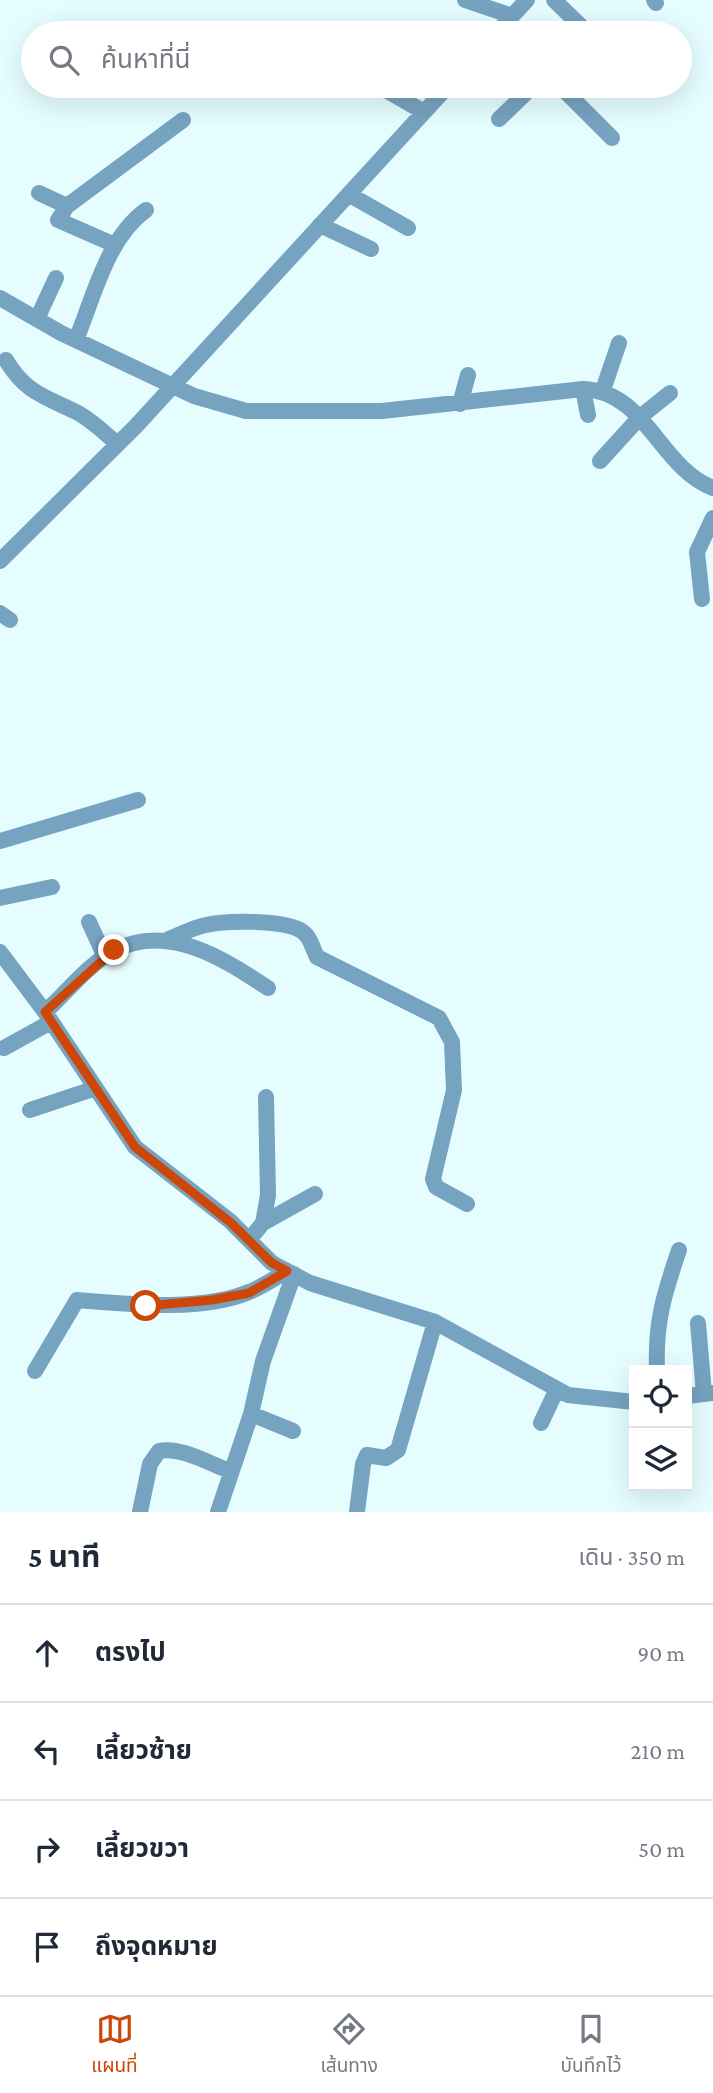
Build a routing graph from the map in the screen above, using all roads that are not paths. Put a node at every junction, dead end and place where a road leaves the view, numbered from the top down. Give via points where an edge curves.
1 (465, 0) edge
2 (527, 0) edge
3 (554, 0) edge
4 (494, 21) edge
5 (510, 21) edge
6 (576, 21) edge
7 (400, 98) edge
8 (437, 98) edge
9 (521, 98) edge
10 (572, 98) edge
11 (424, 112) junction
12 (499, 119) dead end
13 (183, 120) dead end
14 (612, 138) dead end
15 (39, 193) dead end
16 (350, 195) junction
17 (67, 206) junction
18 (146, 209) dead end
19 (320, 225) junction
20 (408, 228) dead end
21 (115, 245) junction
22 (371, 249) dead end
23 (56, 278) dead end
24 (0, 298) edge
25 (37, 319) junction
26 (76, 340) junction
27 (619, 343) dead end
28 (6, 360) dead end
29 (468, 375) dead end
30 (173, 385) junction
31 (583, 389) junction
32 (603, 390) junction
33 (670, 393) dead end
34 (460, 404) junction
35 (588, 415) dead end
36 (640, 417) junction
37 (118, 444) junction
38 (600, 461) dead end
39 (713, 488) edge
40 (713, 518) edge
41 (0, 561) edge
42 (702, 599) dead end
43 (138, 800) dead end
44 (0, 841) edge
45 (52, 887) dead end
46 (0, 898) edge
47 (89, 922) dead end
48 (165, 941) junction
49 (0, 952) edge
50 (104, 957) junction
51 (268, 988) dead end
52 (48, 1017) junction
53 (4, 1048) dead end
54 (96, 1088) junction
55 (266, 1097) dead end
56 (30, 1110) dead end
57 (315, 1194) dead end
58 (467, 1205) dead end
59 (263, 1223) junction
60 (249, 1240) junction
61 (679, 1250) dead end
62 (291, 1273) junction
63 (435, 1322) junction
64 (698, 1323) dead end
65 (657, 1365) edge
66 (35, 1371) dead end
67 (557, 1389) junction
68 (708, 1393) edge
69 (629, 1401) edge
70 (251, 1415) junction
71 (541, 1423) dead end
72 (293, 1431) dead end
73 (230, 1471) junction
74 (140, 1512) edge
75 (218, 1512) edge
76 (357, 1512) edge

1 - 4 street
2 - 5 street
3 - 6 street
7 - 11 street
8 - 11 street
9 - 12 street
10 - 14 street
11 - 16 street
13 - 17 street
15 - 17 street
16 - 19 street
16 - 20 street
17 - 21 street via 58,220
18 - 21 street via 131,221
19 - 22 street
19 - 30 street
21 - 26 street
23 - 25 street
24 - 25 street
25 - 26 street
26 - 30 street
27 - 32 street
28 - 37 street via 18,380 76,411
29 - 34 street
30 - 34 street via 246,411 382,411
30 - 37 street
31 - 32 street
31 - 34 street
31 - 35 street
32 - 36 street
33 - 36 street
36 - 38 street
36 - 39 street via 671,457
37 - 41 street
40 - 42 street via 697,552
43 - 44 street
45 - 46 street
47 - 50 street
48 - 50 street via 124,947
48 - 51 street via 225,959
48 - 58 street via 207,924 280,924 300,929 311,940 317,957 439,1018 452,1042 454,1090 433,1179 436,1187
49 - 52 street
50 - 52 street
52 - 53 street
52 - 54 street
54 - 56 street
54 - 60 street via 135,1147
55 - 59 street via 268,1195
57 - 59 street
59 - 60 street
60 - 62 street via 272,1263
61 - 65 street via 661,1301 655,1334
62 - 63 street
62 - 66 street via 249,1293 212,1300 121,1306 77,1300
62 - 70 street
63 - 67 street
63 - 76 street via 398,1450 386,1458 367,1455
64 - 68 street
67 - 69 street via 568,1395
67 - 71 street
70 - 72 street
70 - 73 street
73 - 74 street via 181,1453 159,1451 150,1464
73 - 75 street

